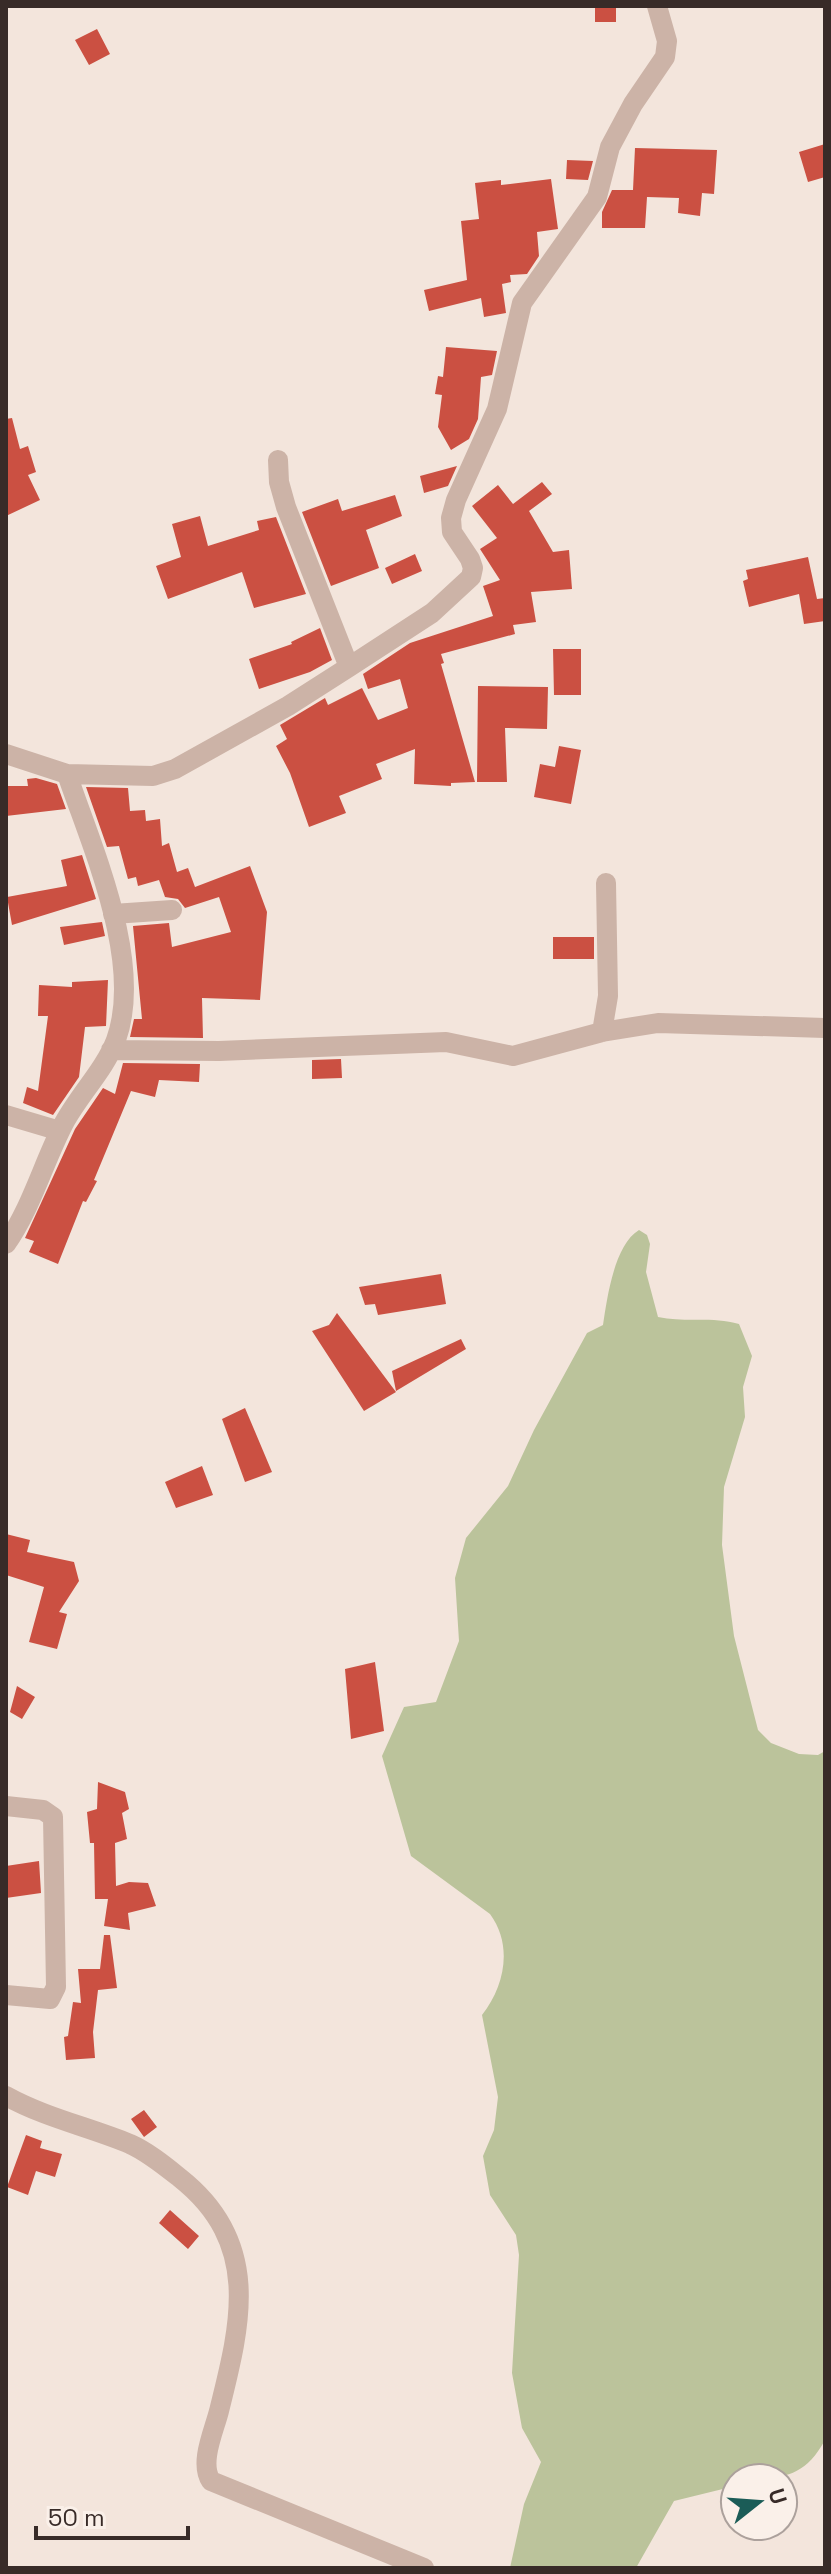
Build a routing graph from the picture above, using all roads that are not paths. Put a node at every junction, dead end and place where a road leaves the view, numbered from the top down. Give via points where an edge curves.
1 (657, 6) edge
2 (278, 460) dead end
3 (349, 667) junction
4 (6, 754) edge
5 (67, 774) junction
6 (606, 883) dead end
7 (172, 910) dead end
8 (113, 914) junction
9 (825, 1028) edge
10 (602, 1032) junction
11 (111, 1050) junction
12 (6, 1115) edge
13 (60, 1131) junction
14 (6, 1244) edge
15 (6, 1806) edge
16 (6, 1995) edge
17 (6, 2096) edge
18 (424, 2568) edge

1 - 3 street via 667,41 665,57 610,147 597,197 522,303 497,409 456,500 452,532 470,559 471,577 432,613
2 - 3 street via 286,507
3 - 5 street via 175,769 153,776
4 - 5 street
5 - 8 street
6 - 10 street via 608,996
7 - 8 street
8 - 11 street via 123,993
9 - 10 street via 658,1023
10 - 11 street via 513,1056 446,1042
11 - 13 street
12 - 13 street
13 - 14 street
15 - 16 street via 43,1810 53,1817 56,1987 50,1999
17 - 18 street via 147,2153 191,2186 227,2234 238,2258 239,2307 206,2464 211,2481

